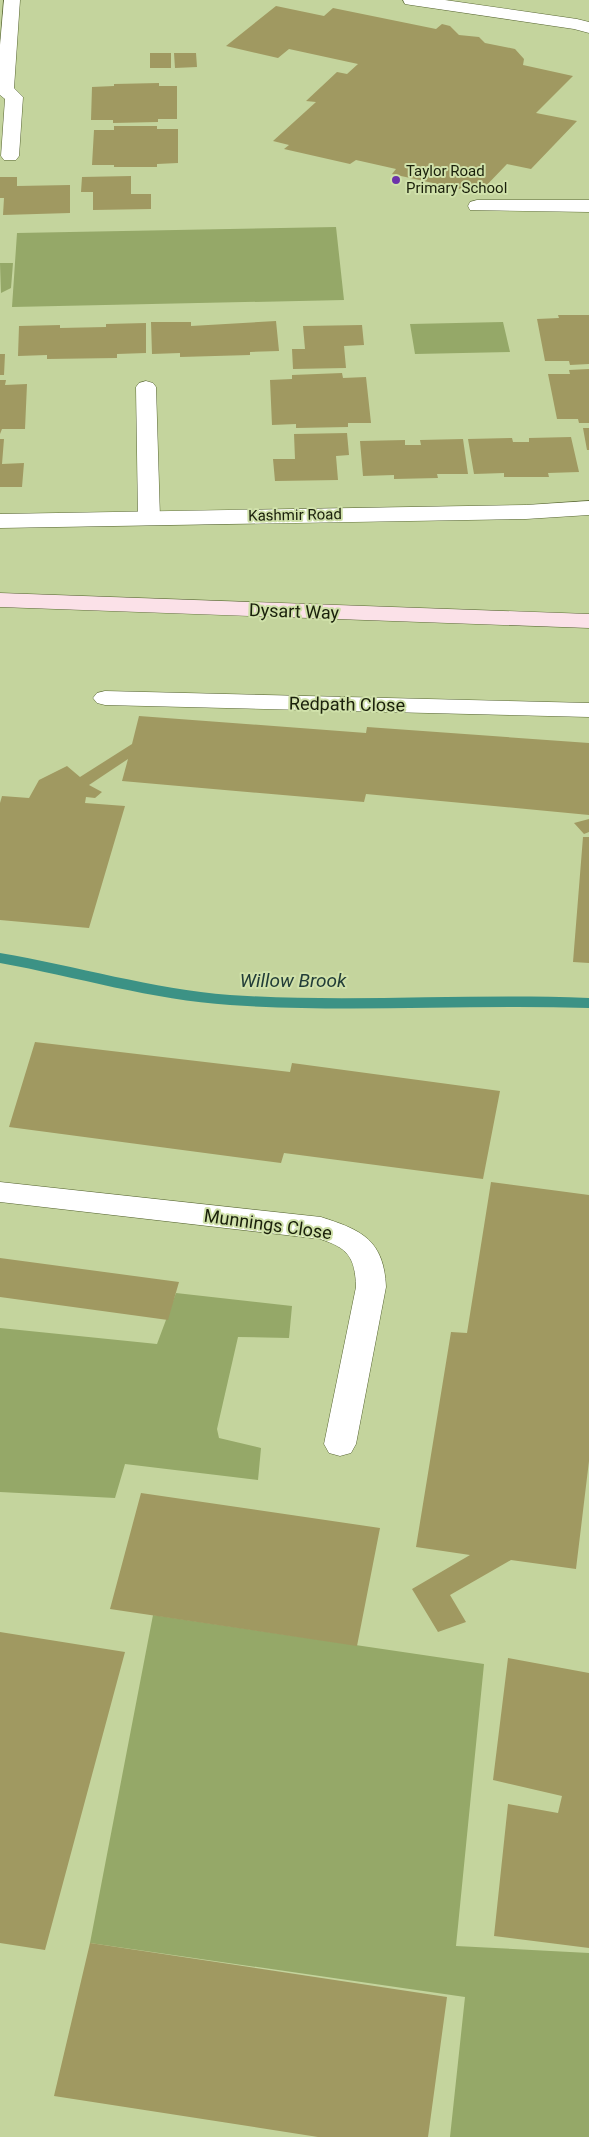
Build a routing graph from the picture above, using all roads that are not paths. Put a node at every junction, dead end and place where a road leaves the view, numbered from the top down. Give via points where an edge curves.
1 (12, 0) edge
2 (410, 0) edge
3 (589, 28) edge
4 (10, 156) dead end
5 (477, 206) dead end
6 (589, 206) edge
7 (146, 387) dead end
8 (589, 508) edge
9 (149, 518) junction
10 (0, 521) edge
11 (0, 600) edge
12 (589, 621) edge
13 (105, 698) dead end
14 (589, 710) edge
15 (0, 1192) edge
16 (340, 1444) dead end

1 - 4 street via 4,90 14,97
2 - 3 street
5 - 6 street
7 - 9 street
8 - 9 street, Kashmir Road via 526,512
9 - 10 street, Kashmir Road
11 - 12 street, Dysart Way
13 - 14 street, Redpath Close
15 - 16 street, Munnings Close via 321,1228 346,1236 363,1250 372,1268

